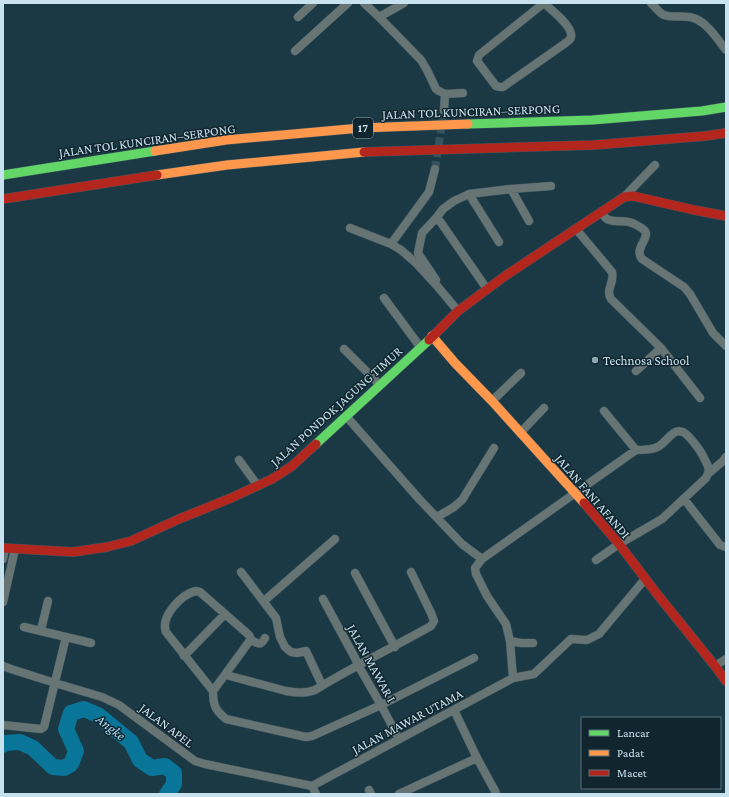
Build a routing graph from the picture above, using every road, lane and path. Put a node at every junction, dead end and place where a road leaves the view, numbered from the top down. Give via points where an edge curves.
1 (313, 3) edge
2 (348, 3) edge
3 (364, 3) edge
4 (404, 3) edge
5 (544, 3) edge
6 (651, 3) edge
7 (298, 17) dead end
8 (379, 17) junction
9 (726, 50) edge
10 (295, 51) dead end
11 (463, 93) dead end
12 (445, 94) junction
13 (726, 107) edge
14 (444, 111) tunnel mouth
15 (726, 133) edge
16 (655, 166) dead end
17 (435, 170) tunnel mouth
18 (3, 175) edge
19 (551, 186) dead end
20 (511, 189) junction
21 (469, 194) junction
22 (624, 197) junction
23 (3, 199) edge
24 (600, 212) junction
25 (726, 216) edge
26 (437, 217) junction
27 (529, 221) dead end
28 (350, 228) dead end
29 (576, 229) junction
30 (499, 242) dead end
31 (391, 244) junction
32 (436, 280) dead end
33 (487, 289) junction
34 (384, 298) dead end
35 (458, 311) junction
36 (432, 336) junction
37 (726, 346) edge
38 (421, 348) junction
39 (661, 348) junction
40 (344, 349) dead end
41 (636, 371) dead end
42 (521, 373) dead end
43 (380, 386) junction
44 (700, 398) dead end
45 (492, 401) junction
46 (544, 408) dead end
47 (604, 411) dead end
48 (346, 416) junction
49 (520, 433) junction
50 (494, 448) dead end
51 (636, 450) junction
52 (726, 457) edge
53 (239, 460) dead end
54 (709, 473) junction
55 (258, 486) junction
56 (575, 494) junction
57 (684, 499) junction
58 (437, 517) junction
59 (336, 539) dead end
60 (619, 544) junction
61 (726, 547) edge
62 (4, 548) edge
63 (15, 549) junction
64 (3, 559) edge
65 (482, 559) junction
66 (596, 560) dead end
67 (241, 572) dead end
68 (411, 572) dead end
69 (355, 573) dead end
70 (645, 579) junction
71 (323, 599) dead end
72 (48, 601) dead end
73 (264, 601) junction
74 (3, 602) edge
75 (225, 614) junction
76 (24, 626) dead end
77 (41, 630) junction
78 (66, 636) junction
79 (265, 638) dead end
80 (251, 640) junction
81 (510, 641) junction
82 (91, 643) dead end
83 (533, 643) dead end
84 (395, 647) junction
85 (184, 656) junction
86 (474, 658) dead end
87 (726, 659) edge
88 (358, 665) junction
89 (3, 666) edge
90 (715, 666) junction
91 (7, 670) edge
92 (226, 675) junction
93 (513, 678) junction
94 (726, 681) edge
95 (55, 683) junction
96 (322, 685) junction
97 (213, 691) junction
98 (381, 705) junction
99 (454, 710) junction
100 (3, 725) edge
101 (399, 739) junction
102 (477, 758) junction
103 (414, 786) junction
104 (314, 790) edge
105 (399, 794) edge
106 (418, 794) edge
107 (496, 794) edge

1 - 7 street
2 - 10 street
3 - 8 street
4 - 8 street
5 - 5 street via 570,28 571,38 503,87 496,86 477,60 479,55
6 - 9 street via 668,17 689,16 697,19
8 - 12 street via 421,60 436,89
11 - 12 street
12 - 14 street
13 - 18 main road, JALAN TOL KUNCIRAN–SERPONG / 17 via 592,120 361,128 226,140
15 - 23 main road, 17 via 594,145 362,152 227,165
16 - 22 street, JALAN PONDOK JAGUNG TIMUR
17 - 31 street via 429,192
19 - 20 street
20 - 21 street
20 - 27 street
21 - 26 street via 454,201
21 - 30 street
22 - 24 main road, JALAN PONDOK JAGUNG TIMUR
22 - 25 main road via 633,196
24 - 29 main road, JALAN PONDOK JAGUNG TIMUR
24 - 37 street via 608,219 629,222 644,230 646,236 639,256 684,287 713,333
26 - 32 street via 422,233 418,253
26 - 33 street
28 - 31 street
29 - 33 main road, JALAN PONDOK JAGUNG TIMUR
29 - 39 street via 612,272 608,295
31 - 35 street via 416,263
33 - 35 main road, JALAN PONDOK JAGUNG TIMUR
34 - 38 street
35 - 36 main road, JALAN PONDOK JAGUNG TIMUR
36 - 38 main road, JALAN PONDOK JAGUNG TIMUR
36 - 45 main road, JALAN FANI AFANDI
38 - 43 main road, JALAN PONDOK JAGUNG TIMUR
39 - 41 street
39 - 44 street
40 - 43 street
42 - 45 street
43 - 48 main road, JALAN PONDOK JAGUNG TIMUR
45 - 49 main road, JALAN FANI AFANDI
46 - 49 street
47 - 51 street
48 - 55 main road, JALAN PONDOK JAGUNG TIMUR via 292,466
48 - 58 street
49 - 56 main road, JALAN FANI AFANDI
50 - 58 street via 462,500
51 - 54 street via 655,448 675,432 682,432 702,455
51 - 56 street
52 - 54 street
53 - 55 street
54 - 57 street
55 - 63 main road, JALAN PONDOK JAGUNG TIMUR via 130,541 107,547 73,552
56 - 60 main road, JALAN FANI AFANDI
56 - 65 street
57 - 60 street via 662,519
57 - 61 street via 720,545
58 - 65 street via 462,544
59 - 73 street
60 - 66 street
60 - 70 main road, JALAN FANI AFANDI
62 - 63 main road, JALAN PONDOK JAGUNG TIMUR
62 - 64 street
63 - 74 street
65 - 81 street via 475,568 476,574 506,624
67 - 73 street
68 - 84 street via 434,621 431,626
69 - 84 street
70 - 90 main road, JALAN FANI AFANDI
70 - 93 street, JALAN MAWAR UTAMA via 599,634 587,640 571,639 534,674
71 - 88 street, JALAN MAWAR I
72 - 77 street
73 - 96 street via 276,618 285,647 291,652 306,651
75 - 80 street via 250,636
75 - 85 street
75 - 85 street via 196,591 188,593 174,606 167,615 165,629
76 - 77 street
77 - 78 street
78 - 82 street
78 - 95 street
79 - 80 street via 264,642 258,644
80 - 92 street
81 - 83 street
81 - 93 street
84 - 88 street
85 - 97 street
86 - 98 street
87 - 90 street
88 - 96 street
88 - 98 street, JALAN MAWAR I
89 - 91 street, JALAN APEL
90 - 94 main road, JALAN FANI AFANDI
91 - 95 street, JALAN APEL
92 - 96 street via 295,693 309,692
92 - 97 street
93 - 99 street, JALAN MAWAR UTAMA
95 - 100 street via 44,727 41,729
95 - 104 street, JALAN APEL via 102,697 119,705 195,760
97 - 98 street via 217,710 226,719 306,737 316,735
98 - 101 street, JALAN MAWAR I
99 - 101 street, JALAN MAWAR UTAMA
99 - 102 street
101 - 104 street, JALAN MAWAR UTAMA
102 - 103 street
102 - 107 street
103 - 105 street
103 - 106 street

